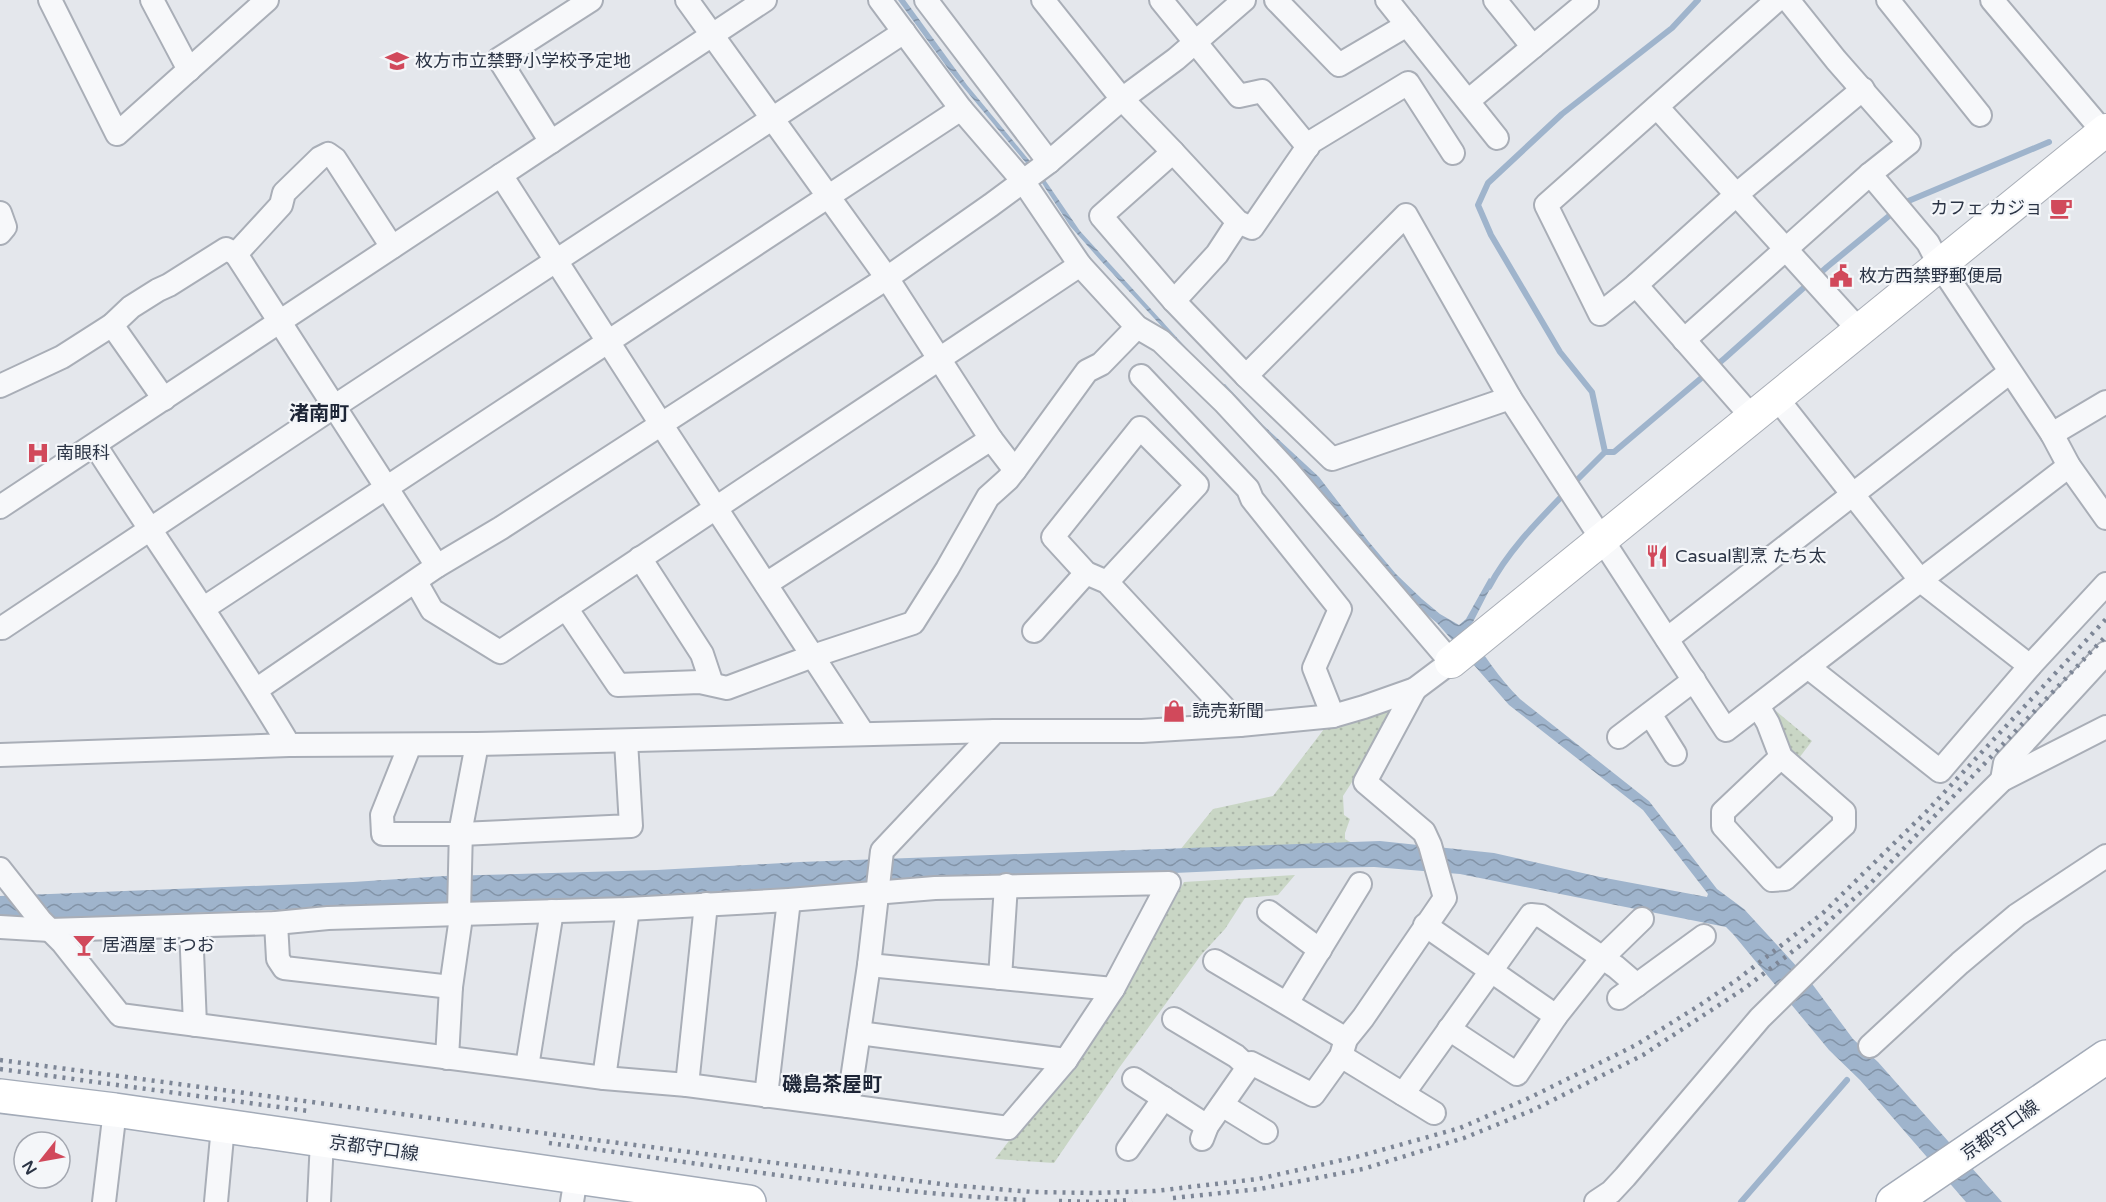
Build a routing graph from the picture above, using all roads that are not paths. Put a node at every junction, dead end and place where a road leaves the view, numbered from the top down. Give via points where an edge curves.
1 (50, 0) edge
2 (152, 0) edge
3 (267, 0) edge
4 (591, 0) edge
5 (687, 0) edge
6 (765, 0) edge
7 (880, 0) edge
8 (926, 0) edge
9 (1043, 0) edge
10 (1161, 0) edge
11 (1244, 0) edge
12 (1276, 0) edge
13 (1387, 0) edge
14 (1495, 0) edge
15 (1587, 0) edge
16 (1778, 0) edge
17 (1788, 0) edge
18 (1888, 0) edge
19 (1992, 0) edge
20 (1407, 25) junction
21 (904, 32) junction
22 (713, 34) junction
23 (1194, 43) junction
24 (1533, 47) junction
25 (189, 70) junction
26 (1863, 89) junction
27 (1122, 99) junction
28 (1468, 101) junction
29 (1657, 106) junction
30 (961, 109) junction
31 (1980, 115) dead end
32 (773, 118) junction
33 (2105, 132) edge
34 (1497, 138) dead end
35 (551, 142) junction
36 (1308, 147) junction
37 (1173, 152) junction
38 (1454, 153) dead end
39 (1049, 162) junction
40 (1870, 174) junction
41 (501, 175) junction
42 (1023, 181) junction
43 (1736, 195) junction
44 (828, 196) junction
45 (0, 213) edge
46 (1238, 222) junction
47 (0, 233) edge
48 (393, 247) junction
49 (1786, 249) junction
50 (236, 254) junction
51 (558, 261) junction
52 (1940, 264) junction
53 (1080, 265) junction
54 (887, 278) junction
55 (1636, 285) junction
56 (1174, 301) junction
57 (281, 322) junction
58 (112, 325) junction
59 (1137, 327) junction
60 (1859, 330) junction
61 (1684, 340) junction
62 (609, 341) junction
63 (940, 358) junction
64 (2010, 372) junction
65 (1141, 376) dead end
66 (1246, 376) junction
67 (0, 386) edge
68 (1510, 398) junction
69 (1776, 398) junction
70 (164, 399) junction
71 (2106, 402) edge
72 (335, 406) junction
73 (1752, 417) junction
74 (661, 424) junction
75 (2052, 434) junction
76 (990, 439) junction
77 (94, 445) junction
78 (2069, 466) junction
79 (1015, 470) junction
80 (388, 487) junction
81 (1852, 494) junction
82 (0, 507) edge
83 (717, 508) junction
84 (2106, 518) edge
85 (150, 531) junction
86 (1602, 540) junction
87 (639, 558) junction
88 (437, 566) junction
89 (1086, 573) junction
90 (1921, 581) junction
91 (416, 582) junction
92 (1107, 582) junction
93 (766, 584) junction
94 (2106, 584) edge
95 (204, 609) junction
96 (566, 609) junction
97 (0, 628) edge
98 (1034, 631) dead end
99 (1667, 639) junction
100 (2106, 653) edge
101 (813, 656) junction
102 (1451, 662) junction
103 (2030, 666) junction
104 (1808, 668) junction
105 (1694, 680) junction
106 (712, 684) junction
107 (1415, 689) junction
108 (256, 690) junction
109 (1758, 706) junction
110 (1650, 714) junction
111 (1333, 716) junction
112 (1240, 725) junction
113 (2106, 727) edge
114 (995, 731) junction
115 (863, 733) junction
116 (1619, 737) dead end
117 (626, 741) junction
118 (477, 744) junction
119 (289, 745) junction
120 (410, 745) junction
121 (1675, 754) dead end
122 (0, 755) edge
123 (1781, 757) junction
124 (2002, 780) junction
125 (461, 834) junction
126 (2106, 856) edge
127 (0, 869) edge
128 (1360, 884) dead end
129 (1006, 885) junction
130 (877, 894) junction
131 (789, 900) junction
132 (706, 904) junction
133 (628, 909) junction
134 (459, 910) junction
135 (552, 910) junction
136 (1269, 912) dead end
137 (1642, 919) dead end
138 (276, 923) junction
139 (1425, 925) junction
140 (46, 926) junction
141 (191, 926) junction
142 (0, 927) edge
143 (1704, 936) dead end
144 (1320, 950) junction
145 (1602, 957) junction
146 (1215, 961) dead end
147 (869, 965) junction
148 (1491, 971) junction
149 (1000, 978) junction
150 (451, 987) junction
151 (1113, 989) junction
152 (1287, 1004) junction
153 (1556, 1016) junction
154 (1174, 1019) dead end
155 (195, 1026) junction
156 (1449, 1029) junction
157 (860, 1033) junction
158 (1870, 1046) dead end
159 (1343, 1047) junction
160 (2106, 1057) edge
161 (447, 1058) junction
162 (1066, 1060) junction
163 (1248, 1066) junction
164 (527, 1067) junction
165 (604, 1078) junction
166 (1134, 1079) dead end
167 (687, 1085) junction
168 (1403, 1094) junction
169 (0, 1096) edge
170 (766, 1096) junction
171 (1164, 1098) junction
172 (1222, 1105) junction
173 (848, 1106) junction
174 (114, 1110) junction
175 (1434, 1113) dead end
176 (224, 1126) junction
177 (1266, 1132) dead end
178 (322, 1140) junction
179 (1128, 1149) dead end
180 (574, 1190) edge
181 (647, 1195) edge
182 (104, 1202) edge
183 (216, 1202) edge
184 (319, 1202) edge
185 (749, 1202) edge
186 (1596, 1202) edge
187 (1893, 1202) edge

1 - 25 street via 117,135
2 - 25 street
3 - 25 street
4 - 35 street via 499,59
5 - 22 street
6 - 22 street
7 - 21 street
8 - 39 street
9 - 27 street
10 - 23 street
11 - 23 street
12 - 20 street via 1339,65
13 - 20 street
14 - 24 street
15 - 24 street
16 - 29 street
17 - 26 street
18 - 31 street
19 - 33 street
20 - 28 street
21 - 30 street
21 - 32 street
22 - 32 street
22 - 35 street
23 - 27 street
23 - 36 street via 1239,96 1262,91
24 - 28 street
26 - 40 street via 1909,143
26 - 43 street
27 - 37 street
27 - 39 street
28 - 34 street
29 - 43 street
29 - 55 street via 1546,205 1600,314
30 - 42 street
30 - 44 street
32 - 44 street
32 - 51 street
33 - 52 street
35 - 41 street
36 - 38 street via 1408,83
36 - 46 street via 1252,228
37 - 46 street
37 - 56 street via 1101,216
39 - 42 street
40 - 49 street
40 - 52 street via 1928,243
41 - 48 street
41 - 51 street
42 - 53 street
42 - 54 street
43 - 49 street
43 - 55 street
44 - 54 street
44 - 62 street
45 - 47 street via 5,227
46 - 56 street via 1217,254
48 - 50 street via 328,154 284,193 281,205
48 - 57 street
49 - 60 street
49 - 61 street
50 - 57 street
50 - 58 street via 226,249 217,254 131,307
51 - 62 street
51 - 72 street
52 - 60 street
52 - 64 street
53 - 59 street
53 - 63 street
54 - 63 street
54 - 74 street
55 - 61 street
56 - 66 street
57 - 70 street
57 - 72 street
58 - 67 street via 62,357
58 - 70 street
59 - 79 street via 1101,364 1087,371
59 - 102 street via 1161,341 1224,402
60 - 69 street
61 - 73 street
62 - 74 street
62 - 80 street
63 - 76 street
63 - 83 street
64 - 75 street
64 - 81 street
65 - 111 street via 1248,489 1340,609 1314,668
66 - 68 street via 1332,459
66 - 68 street via 1406,215
68 - 86 street
69 - 73 street
69 - 81 street
70 - 77 street
71 - 75 street
72 - 80 street
72 - 85 street
73 - 86 street
74 - 83 street
74 - 88 street
75 - 78 street
76 - 79 street
76 - 93 street
77 - 82 street
77 - 85 street
78 - 84 street
78 - 90 street
79 - 101 street via 988,497 913,623
80 - 88 street
80 - 95 street
81 - 90 street
81 - 99 street
83 - 87 street
83 - 93 street
85 - 95 street
85 - 97 street
86 - 99 street
86 - 102 street
87 - 96 street
87 - 106 street via 702,654
88 - 91 street
89 - 92 street
89 - 92 street via 1053,537 1140,428 1197,485
89 - 98 street
90 - 103 street
90 - 104 street
91 - 96 street via 432,610 500,652
91 - 108 street
92 - 112 street
93 - 101 street
94 - 103 street
95 - 108 street
96 - 106 street via 618,685
99 - 105 street
100 - 124 street via 2005,763
101 - 106 street via 727,688
101 - 115 street
102 - 107 street
103 - 104 street via 1940,771
104 - 109 street
105 - 109 street via 1726,730
105 - 110 street
107 - 111 street
107 - 139 street via 1365,782 1424,832 1430,845 1444,898
108 - 119 street
109 - 123 street
110 - 116 street
110 - 121 street
111 - 112 street
112 - 114 street via 1142,731
113 - 124 street
114 - 115 street
114 - 130 street via 882,851
115 - 117 street
117 - 118 street
117 - 125 street via 630,826 585,818
118 - 120 street
118 - 125 street
119 - 120 street
119 - 122 street
120 - 125 street via 382,815 383,834
123 - 123 street via 1844,812 1844,825 1785,879 1773,880 1723,826 1723,812
124 - 186 street via 1760,1018 1611,1192
125 - 134 street
126 - 158 street via 2017,915
127 - 140 street
128 - 144 street
129 - 130 street
129 - 149 street
129 - 151 street via 1169,883
130 - 131 street
130 - 147 street
131 - 132 street
131 - 170 street
132 - 133 street
132 - 167 street
133 - 135 street
133 - 165 street
134 - 135 street
134 - 138 street
134 - 150 street
135 - 164 street
136 - 144 street
137 - 145 street
138 - 141 street
138 - 150 street via 278,959 284,968
139 - 148 street
139 - 159 street
140 - 141 street
140 - 142 street
140 - 155 street via 120,1015
141 - 155 street
143 - 145 street via 1628,991
144 - 152 street
145 - 148 street via 1541,916 1531,915
145 - 153 street
146 - 152 street
147 - 149 street
147 - 157 street
148 - 153 street
148 - 156 street
149 - 151 street
150 - 161 street
151 - 162 street
152 - 159 street
153 - 156 street via 1517,1074
154 - 163 street
155 - 161 street
156 - 168 street
157 - 162 street
157 - 173 street
159 - 163 street via 1313,1095 1251,1063
159 - 168 street
160 - 187 main road, 京都守口線
161 - 164 street
162 - 173 street via 1008,1128
163 - 172 street
164 - 165 street
165 - 167 street
166 - 171 street
167 - 170 street
168 - 175 street
169 - 174 main road, 京都守口線
170 - 173 street
171 - 172 street via 1205,1132
171 - 179 street
172 - 177 street
174 - 176 main road, 京都守口線
174 - 182 street
176 - 178 main road, 京都守口線
176 - 183 street
178 - 180 main road, 京都守口線
178 - 184 street
180 - 181 main road, 京都守口線
181 - 185 main road, 京都守口線

